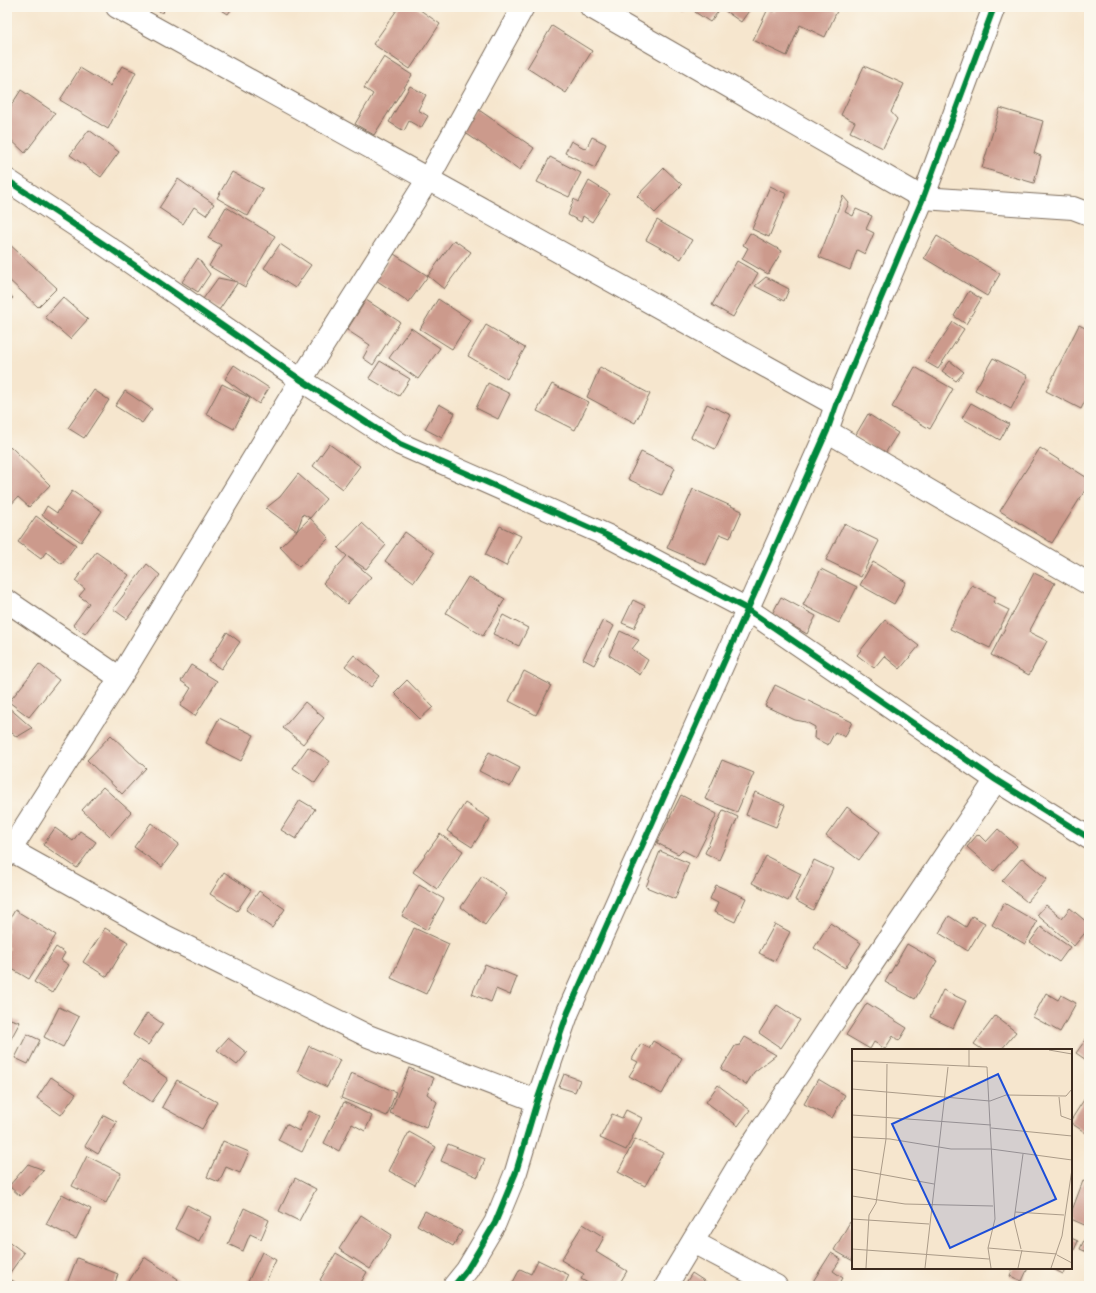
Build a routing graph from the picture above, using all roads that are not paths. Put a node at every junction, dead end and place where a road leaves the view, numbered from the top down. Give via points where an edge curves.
1 (117, 7) edge
2 (523, 7) edge
3 (591, 7) edge
4 (994, 7) edge
5 (428, 179) junction
6 (7, 180) edge
7 (923, 198) junction
8 (1089, 214) edge
9 (300, 380) junction
10 (836, 405) junction
11 (827, 431) junction
12 (1089, 584) edge
13 (7, 601) edge
14 (747, 609) junction
15 (120, 678) junction
16 (996, 780) junction
17 (1089, 838) edge
18 (8, 851) edge
19 (537, 1101) junction
20 (693, 1242) junction
21 (454, 1286) edge
22 (666, 1286) edge
23 (776, 1286) edge

1 - 5 street
2 - 5 street
3 - 7 street
4 - 7 street
5 - 9 street
5 - 10 street
6 - 9 street
7 - 8 street via 1073,208
7 - 10 street
9 - 14 street via 400,444 606,535
9 - 15 street
10 - 11 street
11 - 12 street
11 - 14 street
13 - 15 street
14 - 16 street
14 - 19 street via 568,1012
15 - 18 street
16 - 17 street
16 - 20 street via 747,1152
18 - 19 street via 164,936 368,1036
19 - 21 street via 516,1172 495,1223 467,1270
20 - 22 street
20 - 23 street

